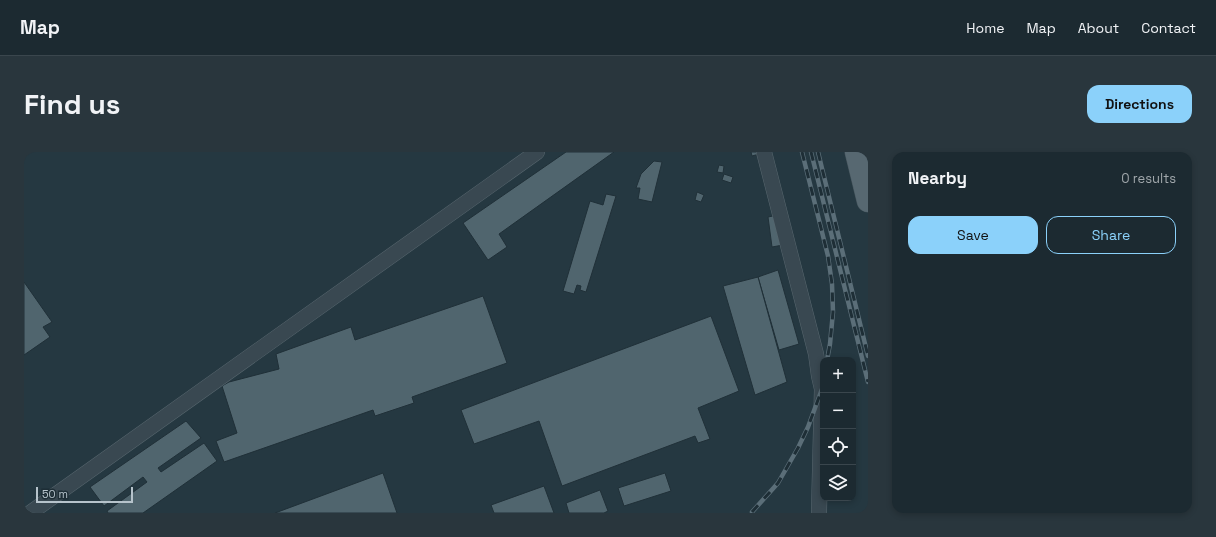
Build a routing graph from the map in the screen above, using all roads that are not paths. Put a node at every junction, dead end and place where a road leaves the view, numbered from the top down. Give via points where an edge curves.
1 (537, 152) edge
2 (764, 152) edge
3 (856, 152) edge
4 (867, 152) edge
5 (868, 157) edge
6 (868, 200) edge
7 (819, 511) dead end
8 (30, 513) edge

1 - 8 street
2 - 7 street via 816,354 822,389
3 - 6 main road
4 - 5 main road

